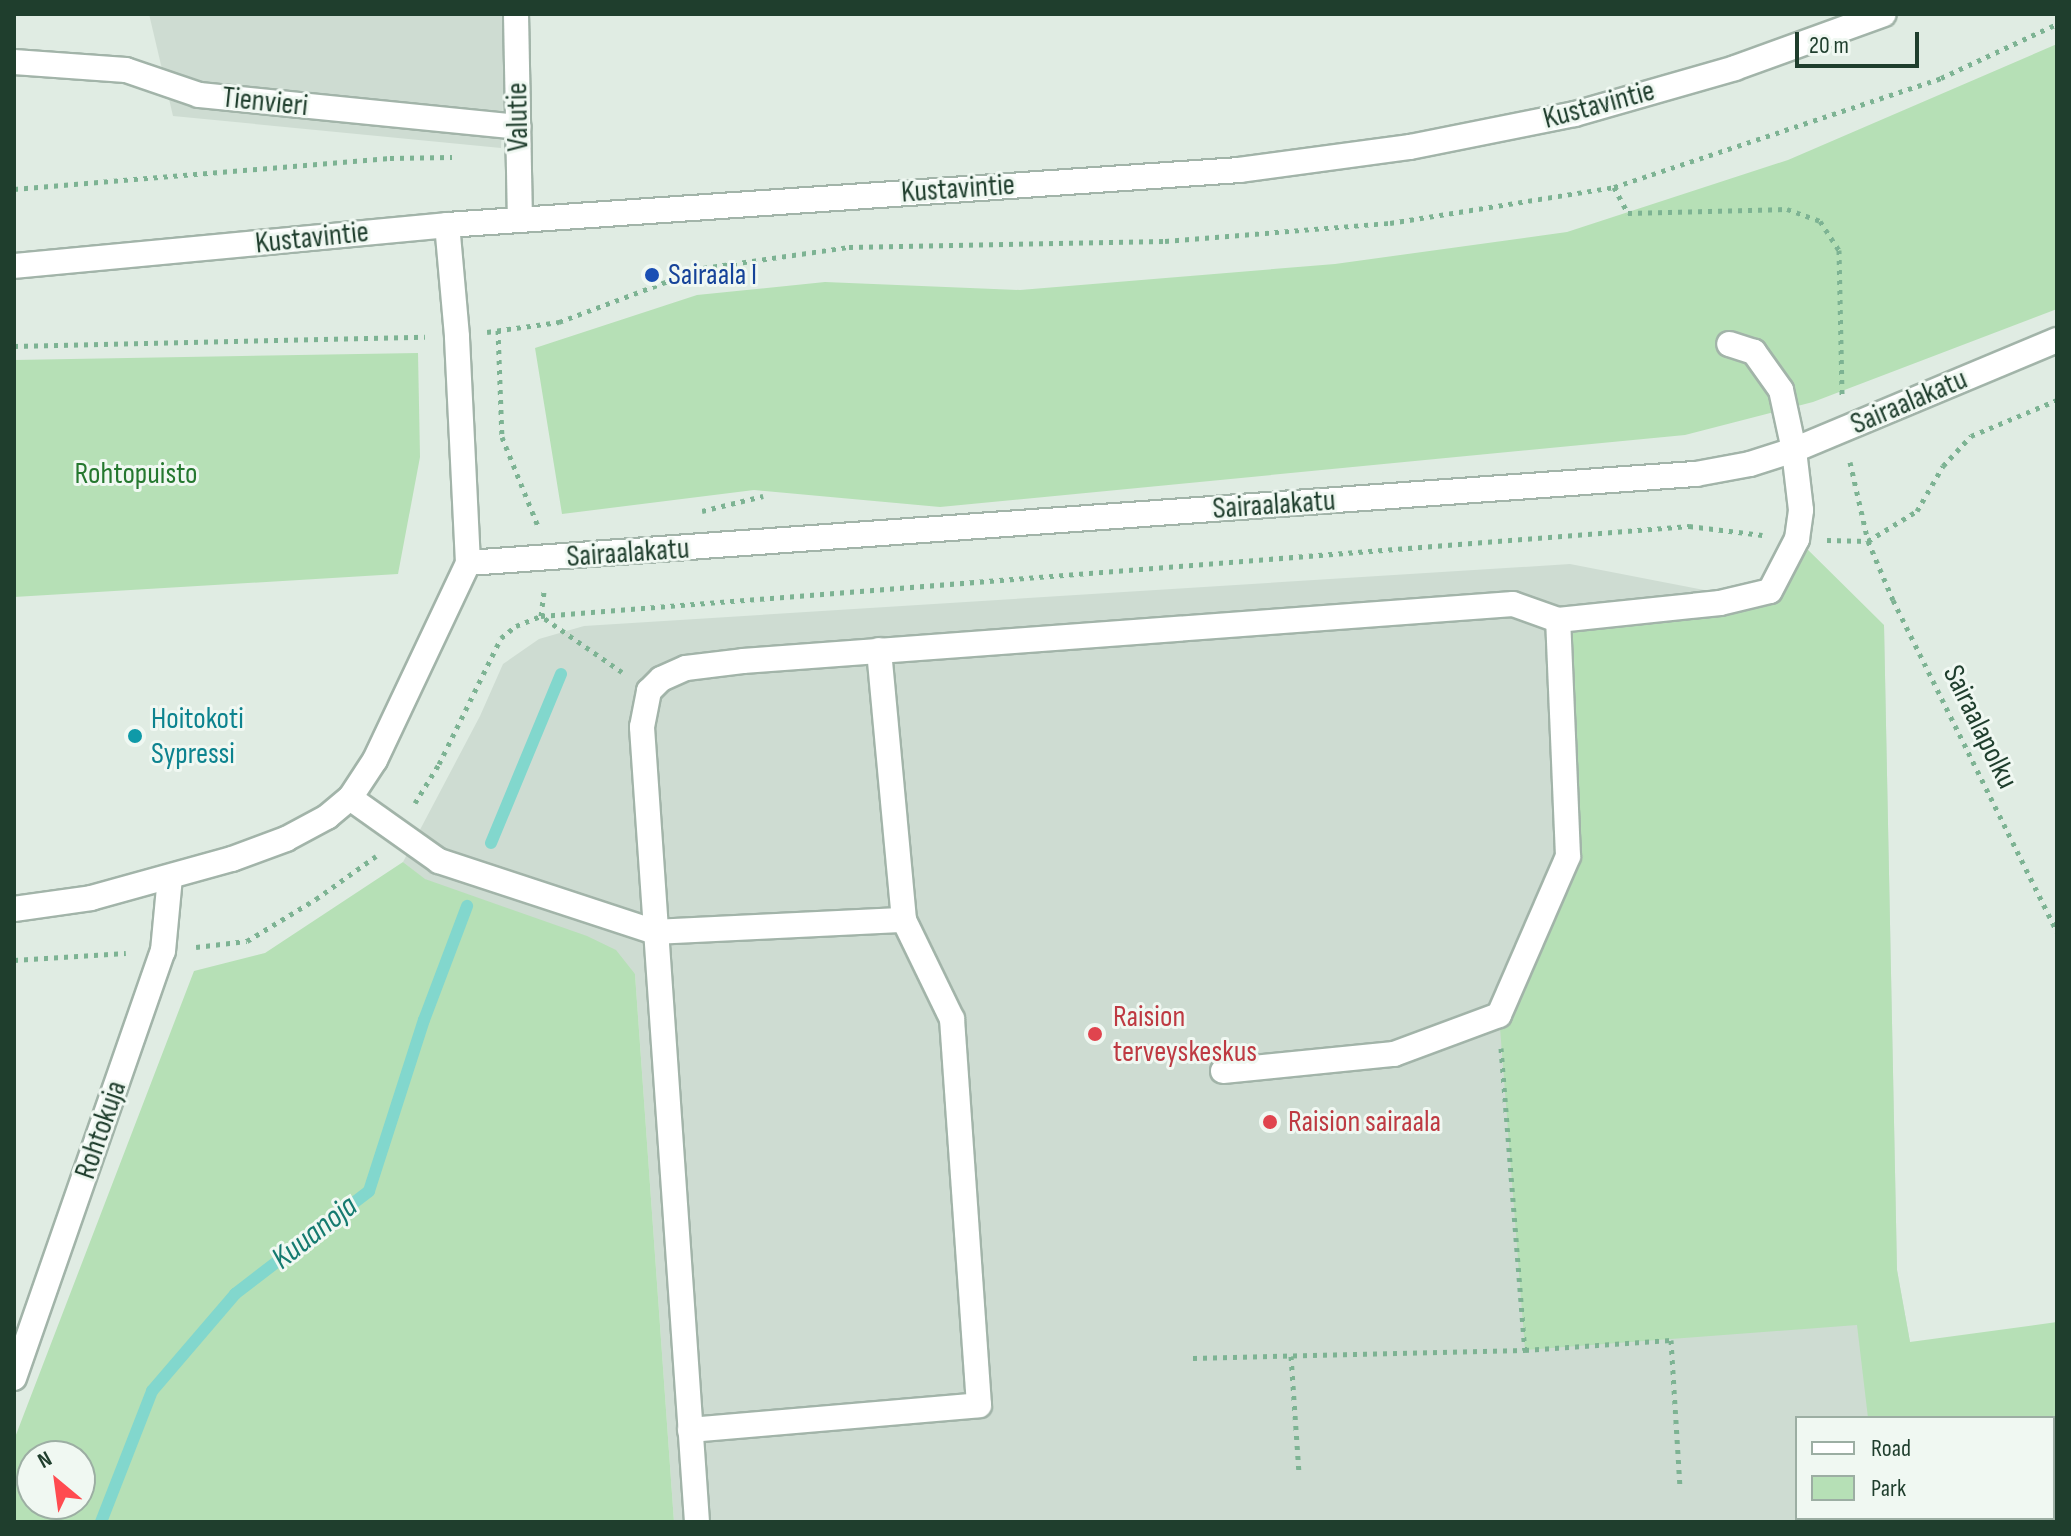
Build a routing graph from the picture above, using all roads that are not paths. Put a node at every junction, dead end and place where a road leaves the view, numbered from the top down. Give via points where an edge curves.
1 (516, 14) edge
2 (1884, 14) edge
3 (14, 62) edge
4 (518, 127) junction
5 (520, 220) junction
6 (447, 225) junction
7 (14, 266) edge
8 (2057, 340) edge
9 (1729, 344) dead end
10 (1794, 450) junction
11 (468, 563) junction
12 (1558, 620) junction
13 (879, 650) junction
14 (350, 798) junction
15 (170, 877) junction
16 (14, 909) edge
17 (904, 920) junction
18 (655, 932) junction
19 (1223, 1071) dead end
20 (14, 1378) edge
21 (690, 1430) junction
22 (697, 1522) edge

1 - 4 street, Valutie
2 - 5 street, Kustavintie via 1735,68 1575,114 1410,147 1239,170
3 - 4 street, Tienvieri via 126,70 199,95
4 - 5 street, Valutie
5 - 6 street, Kustavintie
6 - 7 street, Kustavintie
6 - 11 street
8 - 10 street, Sairaalakatu
9 - 10 street via 1754,352 1781,390
10 - 11 street, Sairaalakatu via 1696,474
10 - 12 street via 1801,510 1797,539 1770,591 1720,603
11 - 14 street via 375,760
12 - 13 street via 1513,604
12 - 19 street via 1568,856 1499,1015 1394,1054
13 - 17 street
13 - 18 street via 686,668 649,691 642,727
14 - 15 street via 286,839
14 - 18 street via 439,861
15 - 16 street via 91,898
15 - 20 street, Rohtokuja via 163,951
17 - 18 street
17 - 21 street via 952,1019 979,1405
18 - 21 street
21 - 22 street

